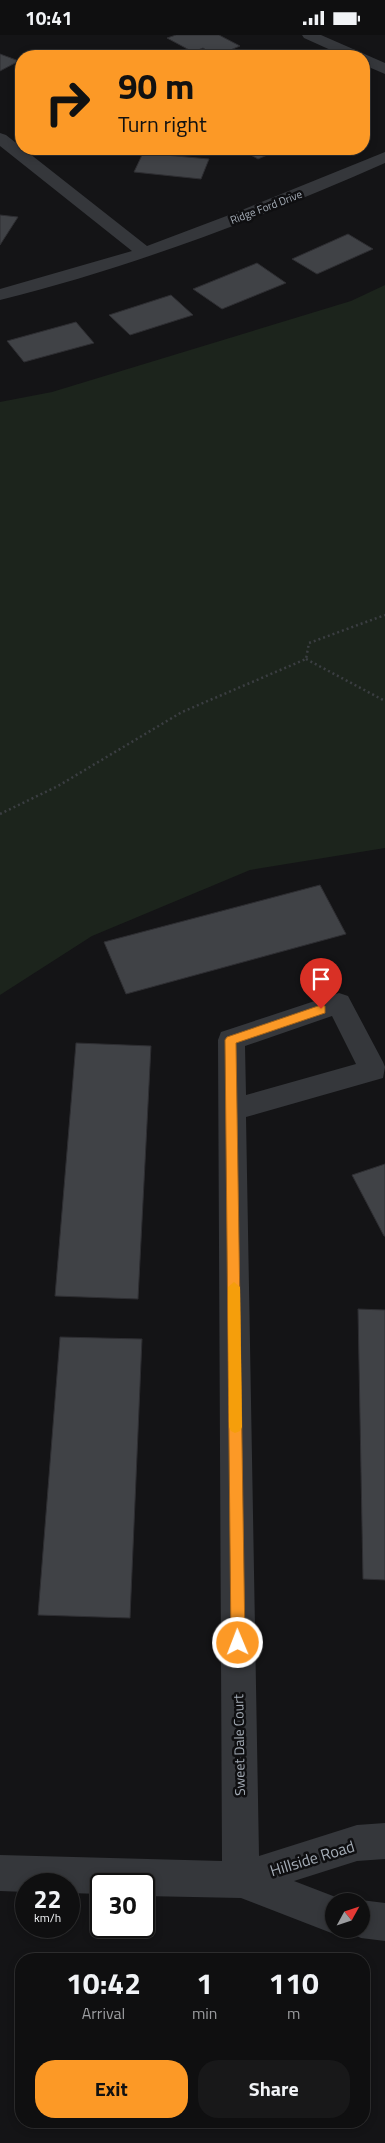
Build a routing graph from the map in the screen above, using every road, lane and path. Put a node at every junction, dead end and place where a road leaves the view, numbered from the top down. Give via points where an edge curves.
1 (309, 35) edge
2 (343, 50) edge
3 (370, 62) edge
4 (385, 69) edge
5 (0, 139) edge
6 (15, 151) edge
7 (20, 155) edge
8 (385, 157) edge
9 (144, 253) junction
10 (0, 295) edge
11 (385, 615) edge
12 (306, 659) junction
13 (385, 701) edge
14 (0, 814) edge
15 (232, 1110) junction
16 (385, 1841) edge
17 (0, 1873) edge
18 (241, 1880) junction
19 (325, 1912) edge
20 (370, 1920) edge
21 (385, 1922) edge

1 - 2 street
3 - 4 street
5 - 6 street
7 - 9 street
8 - 9 street, Ridge Ford Drive via 285,201
9 - 10 street, Ridge Ford Drive via 54,282
11 - 12 path via 309,643
12 - 13 path
12 - 14 path via 182,712 58,786
15 - 15 street, Sweet Dale Court via 231,1040 340,1003 373,1071
15 - 18 street, Sweet Dale Court
16 - 18 street, Hillside Road via 357,1843
17 - 18 street, Hillside Road
18 - 19 street, Hillside Road
20 - 21 street

